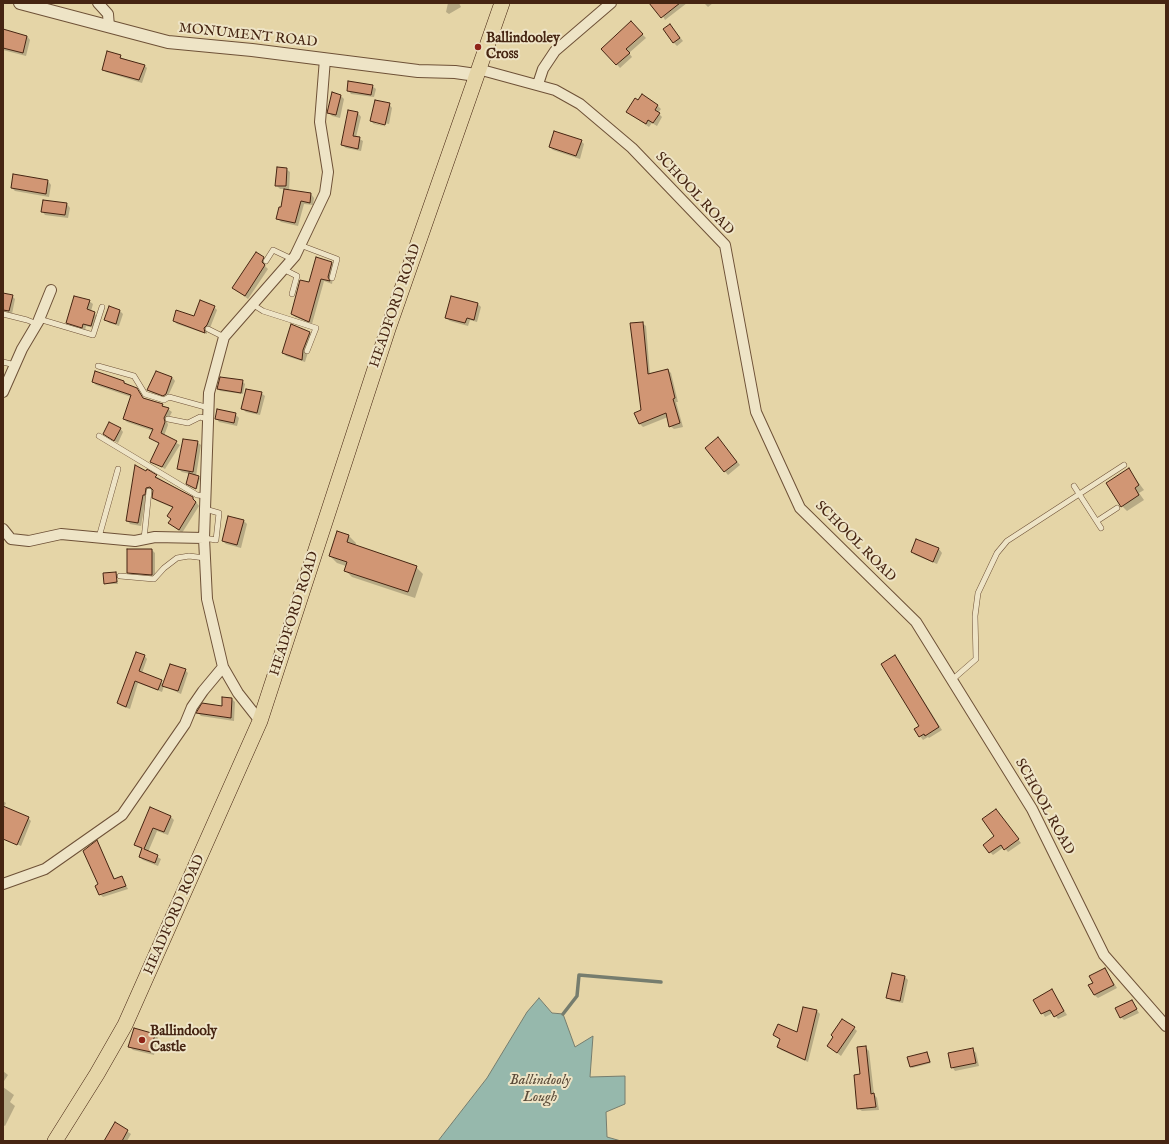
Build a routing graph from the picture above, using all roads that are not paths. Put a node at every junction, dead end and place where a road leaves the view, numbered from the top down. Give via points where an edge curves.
1 (20, 3) edge
2 (98, 3) edge
3 (502, 3) edge
4 (611, 3) edge
5 (109, 27) junction
6 (325, 59) junction
7 (478, 69) junction
8 (538, 84) junction
9 (300, 245) junction
10 (292, 259) junction
11 (266, 261) dead end
12 (283, 269) junction
13 (332, 278) dead end
14 (51, 290) dead end
15 (292, 294) dead end
16 (252, 304) junction
17 (102, 307) dead end
18 (3, 314) edge
19 (38, 321) junction
20 (208, 329) dead end
21 (224, 337) junction
22 (307, 351) dead end
23 (3, 362) edge
24 (15, 365) junction
25 (98, 366) dead end
26 (6, 376) edge
27 (3, 392) edge
28 (209, 408) junction
29 (168, 419) dead end
30 (208, 419) junction
31 (99, 436) dead end
32 (1124, 465) dead end
33 (118, 468) dead end
34 (1074, 486) dead end
35 (149, 491) dead end
36 (1079, 494) junction
37 (206, 496) junction
38 (1117, 508) dead end
39 (205, 509) junction
40 (1097, 521) junction
41 (1101, 528) dead end
42 (4, 533) edge
43 (98, 537) junction
44 (204, 538) junction
45 (144, 539) junction
46 (205, 558) junction
47 (120, 576) dead end
48 (223, 667) junction
49 (952, 680) junction
50 (260, 721) junction
51 (3, 884) edge
52 (1166, 1026) edge
53 (55, 1141) edge

1 - 5 street, MONUMENT ROAD
2 - 5 street via 108,14
3 - 7 main road, HEADFORD ROAD
4 - 8 street via 555,51 543,69
5 - 6 street, MONUMENT ROAD via 168,42
6 - 7 street, MONUMENT ROAD via 418,71 455,72
6 - 9 street via 320,122 328,172 325,193
7 - 8 street, SCHOOL ROAD
7 - 50 main road, HEADFORD ROAD via 388,329
8 - 49 street, SCHOOL ROAD via 580,104 632,148 725,245 756,412 800,508 916,622
9 - 10 street
9 - 13 lane via 337,259
10 - 11 lane via 273,250
10 - 12 street
12 - 15 lane via 297,276
12 - 16 street
14 - 19 street
16 - 21 street
16 - 22 lane via 263,311 316,328
17 - 19 lane via 93,335
18 - 19 lane
19 - 24 street
20 - 21 lane
21 - 28 street via 209,393
23 - 24 lane
24 - 26 street
25 - 28 lane via 134,376 145,394 164,400 169,397
26 - 27 street
28 - 30 street
29 - 30 lane via 188,423 200,417
30 - 37 street
31 - 37 lane via 197,495
32 - 36 lane
33 - 43 lane
34 - 36 lane
35 - 45 lane
36 - 40 lane
36 - 49 lane via 1007,541 997,553 978,593 975,616 976,659
37 - 39 street
38 - 40 lane
39 - 44 street
39 - 44 lane via 219,513 216,540
40 - 41 lane
42 - 43 street via 11,539 29,541 61,534
43 - 45 street
44 - 45 street
44 - 46 street
46 - 47 lane via 177,558 154,579
46 - 48 street via 207,599
48 - 50 street via 238,694
48 - 51 street via 203,691 185,724 122,815 45,869
49 - 52 street, SCHOOL ROAD via 1032,808 1104,955
50 - 53 main road, HEADFORD ROAD via 125,1025

